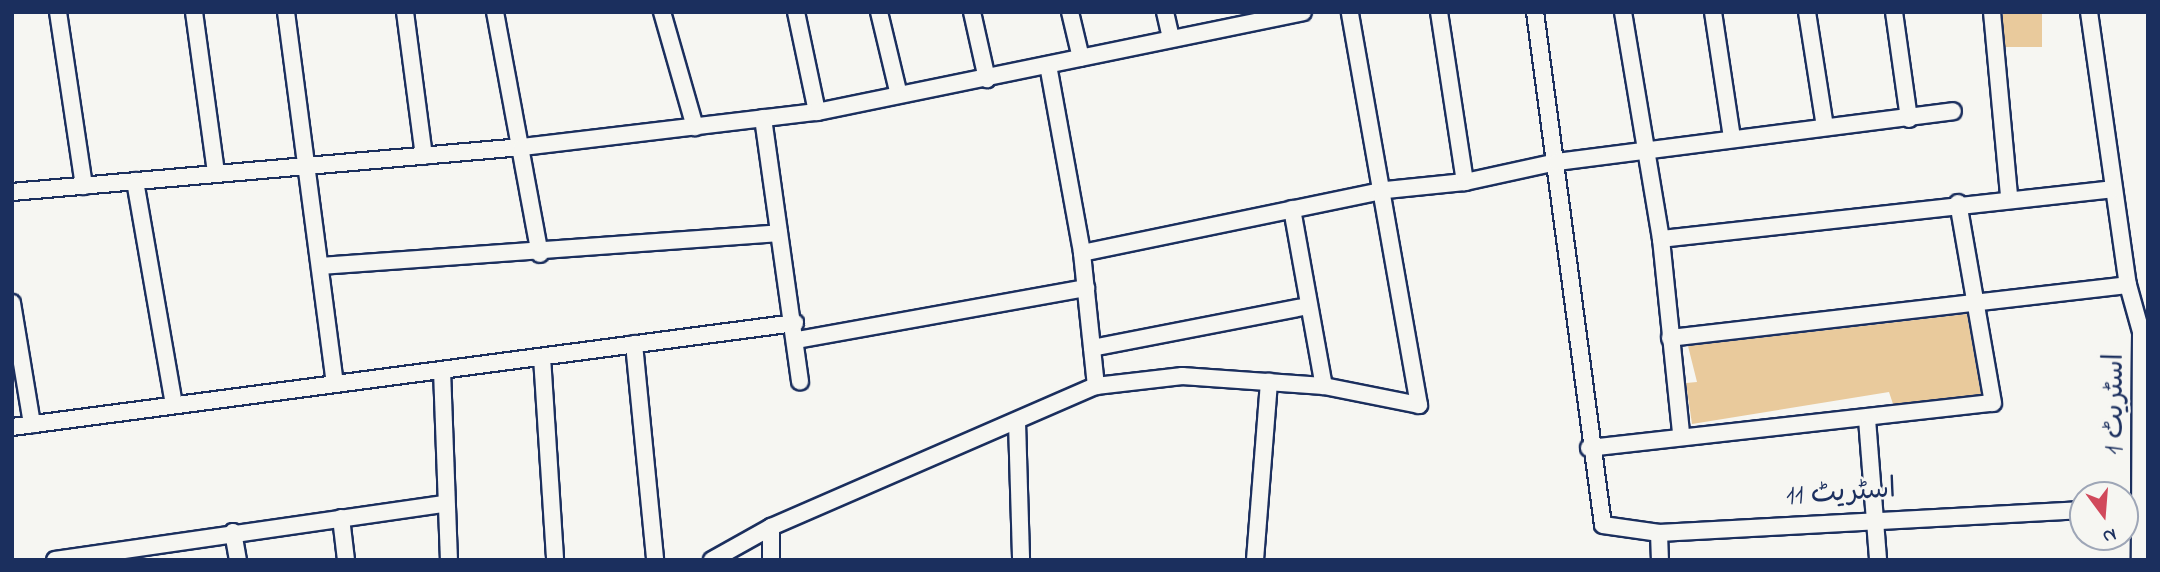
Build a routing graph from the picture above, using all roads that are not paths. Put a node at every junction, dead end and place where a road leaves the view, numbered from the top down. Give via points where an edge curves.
1 (58, 12) edge
2 (194, 12) edge
3 (286, 12) edge
4 (405, 12) edge
5 (495, 12) edge
6 (662, 12) edge
7 (796, 12) edge
8 (879, 12) edge
9 (972, 12) edge
10 (1070, 12) edge
11 (1165, 12) edge
12 (1303, 12) edge
13 (1350, 12) edge
14 (1439, 12) edge
15 (1535, 12) edge
16 (1623, 12) edge
17 (1713, 12) edge
18 (1807, 12) edge
19 (1894, 12) edge
20 (1992, 12) edge
21 (2090, 12) edge
22 (1259, 15) edge
23 (1171, 37) junction
24 (1081, 58) junction
25 (1048, 65) junction
26 (987, 79) junction
27 (899, 95) junction
28 (1953, 111) dead end
29 (817, 112) junction
30 (763, 118) junction
31 (1909, 119) junction
32 (695, 127) junction
33 (1825, 127) junction
34 (1732, 138) junction
35 (522, 147) junction
36 (1647, 149) junction
37 (424, 156) junction
38 (1557, 162) junction
39 (310, 167) junction
40 (216, 173) junction
41 (135, 181) junction
42 (1465, 182) junction
43 (84, 186) junction
44 (2113, 189) junction
45 (1386, 190) junction
46 (12, 192) edge
47 (2010, 196) junction
48 (1958, 203) junction
49 (1292, 209) junction
50 (779, 233) junction
51 (1661, 239) junction
52 (1082, 253) junction
53 (540, 254) junction
54 (321, 266) junction
55 (2128, 285) junction
56 (1086, 288) junction
57 (12, 303) edge
58 (1976, 303) junction
59 (1309, 306) junction
60 (795, 323) junction
61 (2145, 332) edge
62 (1670, 338) junction
63 (797, 340) junction
64 (635, 344) junction
65 (1092, 348) junction
66 (542, 356) junction
67 (442, 370) junction
68 (800, 381) dead end
69 (1269, 382) junction
70 (335, 384) junction
71 (1096, 386) junction
72 (1324, 386) junction
73 (174, 405) junction
74 (1867, 419) junction
75 (1017, 422) junction
76 (32, 424) junction
77 (12, 427) edge
78 (1681, 434) junction
79 (1589, 448) junction
80 (444, 504) junction
81 (2139, 508) edge
82 (2143, 508) junction
83 (2069, 511) edge
84 (341, 518) junction
85 (1876, 518) junction
86 (771, 527) junction
87 (233, 532) junction
88 (1659, 533) junction
89 (55, 560) edge
90 (238, 560) edge
91 (346, 560) edge
92 (449, 560) edge
93 (555, 560) edge
94 (655, 560) edge
95 (712, 560) edge
96 (771, 560) edge
97 (1021, 560) edge
98 (1255, 560) edge
99 (1660, 560) edge
100 (1878, 560) edge
101 (2140, 560) edge

1 - 43 street
2 - 40 street
3 - 39 street
4 - 37 street
5 - 35 street
6 - 32 street
7 - 29 street
8 - 27 street
9 - 26 street
10 - 24 street
11 - 23 street
12 - 22 street
13 - 45 street
14 - 42 street
15 - 38 street
16 - 36 street
17 - 34 street
18 - 33 street
19 - 31 street
20 - 47 street
21 - 44 street, اسٹریٹ 1
22 - 23 street
23 - 24 street
24 - 25 street
25 - 26 street
25 - 52 street
26 - 27 street
27 - 29 street
28 - 31 street
29 - 30 street
30 - 32 street
30 - 50 street
31 - 33 street
32 - 35 street
33 - 34 street
34 - 36 street
35 - 37 street
35 - 53 street
36 - 38 street
36 - 51 street
37 - 39 street
38 - 42 street
38 - 79 street
39 - 40 street
39 - 54 street
40 - 41 street
41 - 43 street
41 - 73 street
42 - 45 street
43 - 46 street
44 - 47 street
44 - 55 street, اسٹریٹ 1
45 - 49 street
45 - 72 street via 1419,405
47 - 48 street
48 - 51 street
48 - 58 street
49 - 52 street
49 - 59 street
50 - 53 street
50 - 60 street
51 - 62 street
52 - 56 street
53 - 54 street
54 - 70 street
55 - 58 street
55 - 61 street, اسٹریٹ 1
56 - 63 street
56 - 65 street
57 - 76 street
58 - 62 street
58 - 74 street via 1993,403
59 - 65 street
59 - 72 street
60 - 63 street
60 - 64 street
61 - 82 street, اسٹریٹ 1
62 - 78 street
63 - 68 street
64 - 66 street
64 - 94 street
65 - 71 street
66 - 67 street
66 - 93 street
67 - 70 street
67 - 80 street
69 - 71 street via 1182,376
69 - 72 street
69 - 98 street
70 - 73 street
71 - 75 street
73 - 76 street
74 - 78 street
74 - 85 street
75 - 86 street
75 - 97 street
76 - 77 street
78 - 79 street
79 - 88 street, اسٹریٹ 11 via 1603,525
80 - 84 street
80 - 92 street
81 - 82 street
82 - 101 street, اسٹریٹ 1
83 - 85 street, اسٹریٹ 11
84 - 87 street
84 - 91 street
85 - 88 street, اسٹریٹ 11
85 - 100 street
86 - 95 street
86 - 96 street
87 - 89 street
87 - 90 street
88 - 99 street

